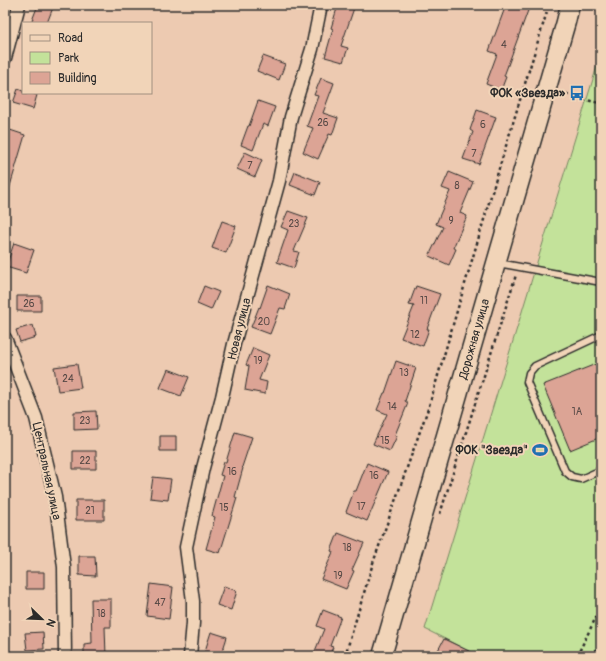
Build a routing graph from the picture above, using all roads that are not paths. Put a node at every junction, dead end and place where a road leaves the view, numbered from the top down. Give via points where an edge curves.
1 (19, 5) edge
2 (321, 5) edge
3 (570, 5) edge
4 (575, 5) edge
5 (566, 22) junction
6 (5, 58) edge
7 (496, 263) junction
8 (601, 282) edge
9 (601, 335) edge
10 (5, 338) edge
11 (601, 470) edge
12 (65, 656) edge
13 (190, 656) edge
14 (382, 656) edge

1 - 6 street
2 - 13 street, Новая улица via 312,49 291,117 279,181 203,468 186,547 193,601
3 - 5 main road
4 - 5 main road
5 - 7 main road, Дорожная улица
7 - 8 lane
7 - 14 main road, Дорожная улица
9 - 11 lane via 535,366 528,373 527,382 565,471 572,477 581,479
10 - 12 street, Центральная улица via 36,418 55,497 64,567

